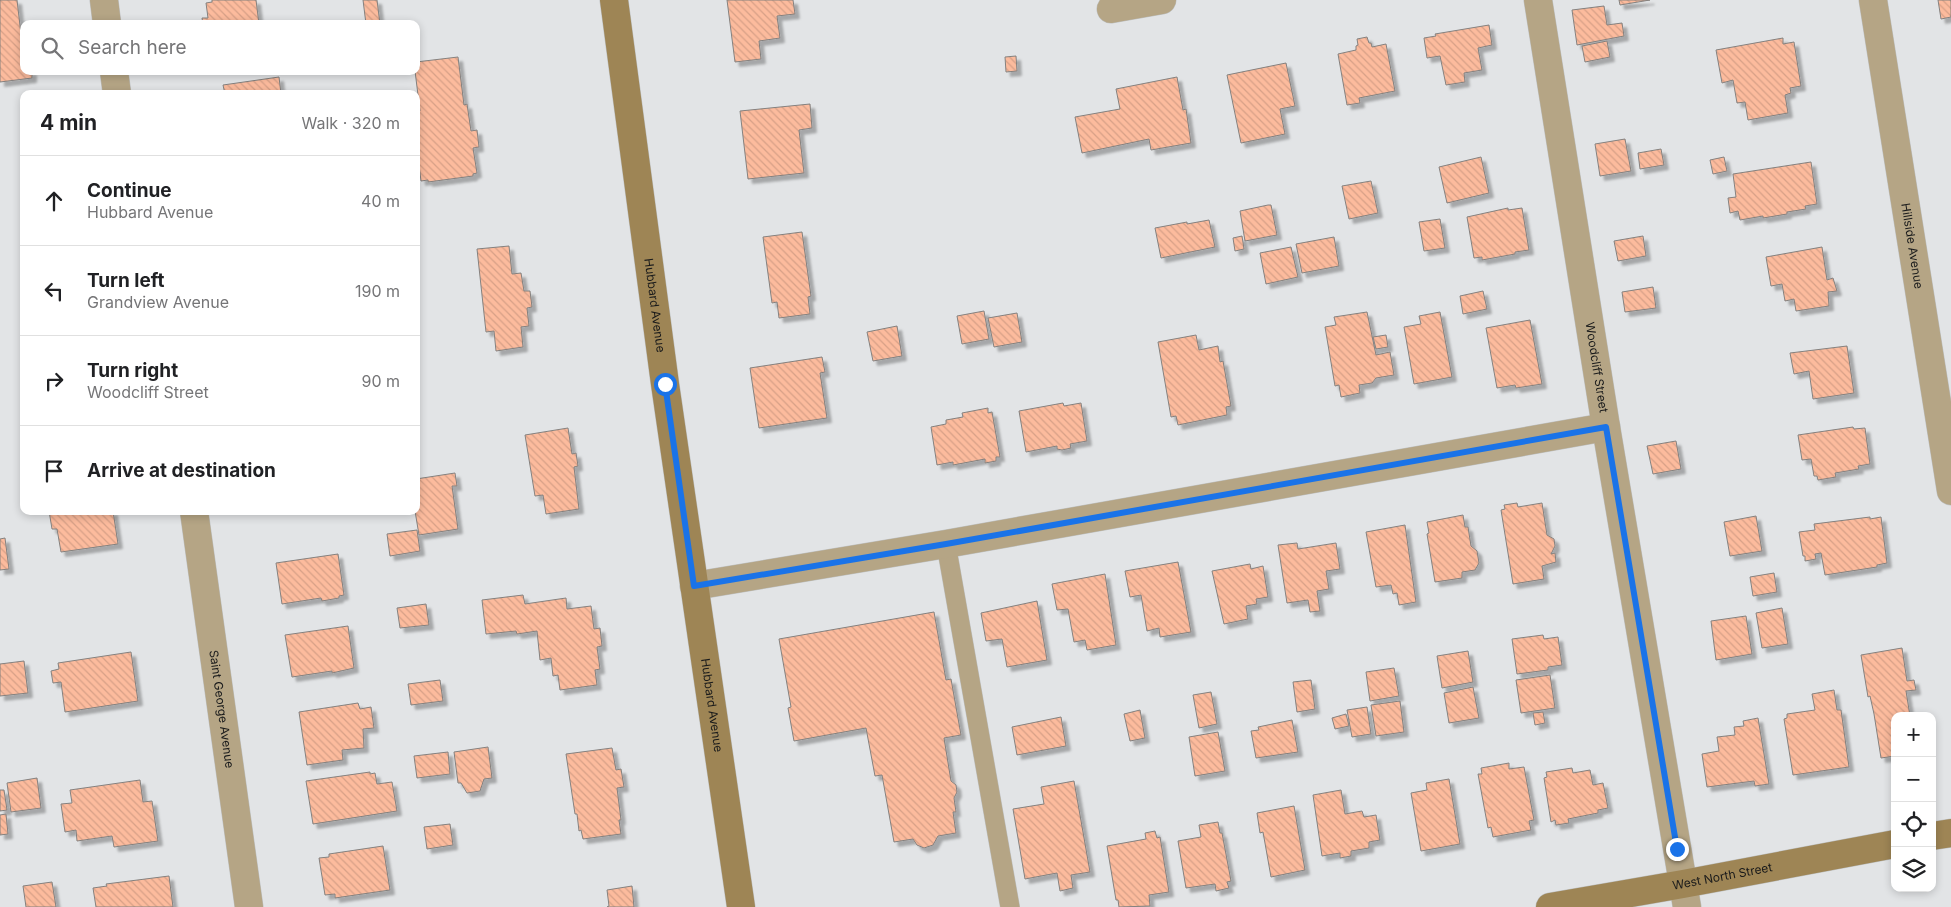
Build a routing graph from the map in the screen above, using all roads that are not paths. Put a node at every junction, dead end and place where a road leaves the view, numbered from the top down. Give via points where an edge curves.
1 (104, 0) edge
2 (614, 0) edge
3 (1162, 0) edge
4 (1538, 0) edge
5 (1873, 0) edge
6 (1111, 9) dead end
7 (106, 20) edge
8 (115, 75) edge
9 (116, 90) edge
10 (1606, 427) junction
11 (1951, 491) edge
12 (195, 515) edge
13 (946, 544) junction
14 (694, 586) junction
15 (1951, 833) edge
16 (1936, 835) edge
17 (1891, 845) edge
18 (1685, 896) edge
19 (249, 907) edge
20 (741, 907) edge
21 (1010, 907) edge
22 (1550, 907) edge

1 - 7 street
2 - 14 street, Hubbard Avenue
3 - 6 street
4 - 10 street, Woodcliff Street
5 - 11 street, Hillside Avenue
8 - 9 street
10 - 13 street
10 - 18 street, Woodcliff Street
12 - 19 street, Saint George Avenue
13 - 14 street
13 - 21 lane
14 - 20 street, Hubbard Avenue
15 - 16 street
17 - 18 street, West North Street
18 - 22 street, West North Street

